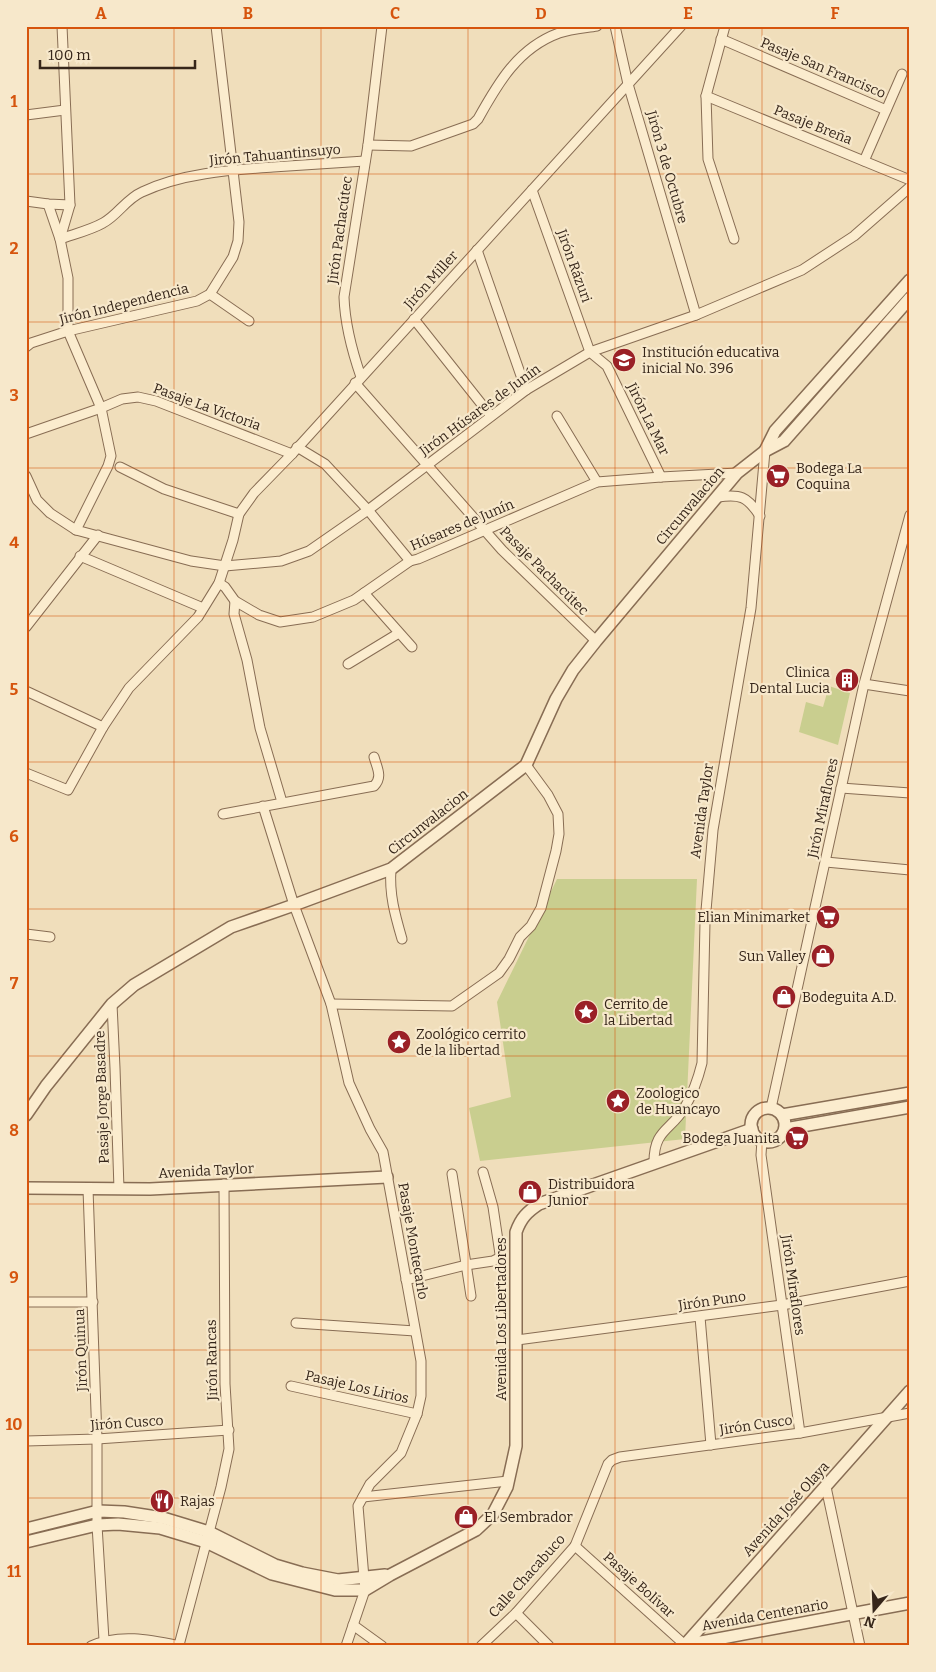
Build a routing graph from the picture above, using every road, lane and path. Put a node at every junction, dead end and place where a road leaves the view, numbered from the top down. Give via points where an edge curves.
1 (62, 26) edge
2 (216, 26) edge
3 (382, 26) edge
4 (597, 26) edge
5 (615, 26) edge
6 (681, 26) edge
7 (724, 26) edge
8 (721, 39) junction
9 (902, 74) dead end
10 (628, 84) junction
11 (706, 96) junction
12 (65, 110) junction
13 (886, 110) junction
14 (26, 115) edge
15 (368, 145) junction
16 (365, 161) junction
17 (864, 161) junction
18 (233, 170) junction
19 (910, 180) edge
20 (910, 188) edge
21 (532, 190) junction
22 (26, 201) edge
23 (48, 204) junction
24 (70, 205) junction
25 (60, 239) junction
26 (734, 239) dead end
27 (477, 250) junction
28 (910, 280) edge
29 (210, 294) junction
30 (910, 298) edge
31 (696, 315) junction
32 (414, 319) junction
33 (249, 321) dead end
34 (68, 331) junction
35 (28, 343) edge
36 (590, 352) junction
37 (358, 380) junction
38 (526, 390) junction
39 (101, 408) junction
40 (491, 416) junction
41 (557, 416) dead end
42 (26, 434) edge
43 (294, 450) junction
44 (765, 451) junction
45 (428, 464) junction
46 (120, 467) dead end
47 (737, 473) junction
48 (26, 476) edge
49 (661, 477) junction
50 (597, 482) junction
51 (718, 497) junction
52 (368, 510) junction
53 (239, 514) junction
54 (910, 515) edge
55 (760, 516) junction
56 (76, 530) junction
57 (485, 530) junction
58 (98, 536) junction
59 (80, 556) junction
60 (410, 560) junction
61 (225, 566) junction
62 (219, 583) junction
63 (364, 593) junction
64 (235, 601) junction
65 (203, 608) junction
66 (26, 627) edge
67 (399, 633) junction
68 (596, 642) junction
69 (412, 647) dead end
70 (348, 664) dead end
71 (864, 684) junction
72 (26, 691) edge
73 (910, 691) edge
74 (103, 727) junction
75 (374, 757) dead end
76 (526, 765) junction
77 (26, 773) edge
78 (841, 788) junction
79 (910, 793) edge
80 (282, 802) junction
81 (263, 806) junction
82 (223, 814) dead end
83 (826, 862) junction
84 (391, 869) junction
85 (910, 870) edge
86 (294, 905) junction
87 (26, 934) edge
88 (50, 937) dead end
89 (402, 939) dead end
90 (112, 1004) junction
91 (331, 1004) junction
92 (910, 1093) edge
93 (910, 1107) edge
94 (771, 1108) junction
95 (26, 1115) edge
96 (782, 1115) junction
97 (752, 1129) junction
98 (785, 1129) junction
99 (762, 1140) junction
100 (654, 1162) junction
101 (483, 1172) dead end
102 (452, 1174) dead end
103 (387, 1177) junction
104 (224, 1184) junction
105 (26, 1188) edge
106 (88, 1189) junction
107 (119, 1189) junction
108 (466, 1265) junction
109 (406, 1280) junction
110 (910, 1281) edge
111 (471, 1296) dead end
112 (26, 1302) edge
113 (93, 1302) junction
114 (782, 1305) junction
115 (700, 1317) junction
116 (296, 1323) dead end
117 (415, 1331) junction
118 (517, 1340) junction
119 (290, 1386) dead end
120 (910, 1391) edge
121 (910, 1413) edge
122 (417, 1414) junction
123 (888, 1417) junction
124 (229, 1430) junction
125 (800, 1433) junction
126 (98, 1439) junction
127 (26, 1441) edge
128 (711, 1445) junction
129 (608, 1464) joint
130 (508, 1481) junction
131 (826, 1487) junction
132 (363, 1497) junction
133 (98, 1511) junction
134 (97, 1525) junction
135 (26, 1529) edge
136 (208, 1537) junction
137 (26, 1542) edge
138 (575, 1546) junction
139 (365, 1584) junction
140 (910, 1603) edge
141 (516, 1613) junction
142 (853, 1614) junction
143 (353, 1625) junction
144 (104, 1640) junction
145 (684, 1645) edge
146 (91, 1646) edge
147 (179, 1646) edge
148 (346, 1646) edge
149 (382, 1646) edge
150 (481, 1646) edge
151 (549, 1646) edge
152 (860, 1646) edge

1 - 12 street
2 - 18 street, Jirón Independencia
3 - 15 street, Jirón Pachacútec
4 - 15 street via 558,34 512,64 473,124 411,146
5 - 10 street, Jirón 3 de Octubre
6 - 10 street, Jirón Miller
7 - 8 street
8 - 11 street
8 - 13 street, Pasaje San Francisco
9 - 13 street
10 - 21 street, Jirón Miller
10 - 31 street, Jirón 3 de Octubre
11 - 17 street, Pasaje Breña
11 - 26 street via 708,159
12 - 14 street
12 - 24 street
13 - 17 street
15 - 16 street, Jirón Pachacútec
16 - 18 street, Jirón Tahuantinsuyo
16 - 37 street, Jirón Pachacútec via 344,297 345,318
17 - 19 street, Pasaje Breña
18 - 25 street, Jirón Tahuantinsuyo via 162,184 140,192 103,223
18 - 29 street, Jirón Independencia via 238,242
20 - 31 street, Jirón Húsares de Junín via 854,236 802,270
21 - 27 street, Jirón Miller
21 - 36 street, Jirón Rázuri
22 - 23 street
23 - 24 street
23 - 25 street
24 - 25 street
25 - 34 street via 68,278
27 - 32 street, Jirón Miller
27 - 38 street
28 - 44 street, Circunvalacion via 775,430
29 - 33 street
29 - 34 street, Jirón Independencia via 197,301
30 - 44 street, Circunvalacion via 784,441
31 - 36 street, Jirón Húsares de Junín
32 - 37 street, Jirón Miller
32 - 40 street
34 - 35 street, Jirón Independencia
34 - 39 street
36 - 38 street, Jirón Húsares de Junín
36 - 49 street, Jirón La Mar via 607,366
37 - 43 street, Jirón Miller
37 - 45 street, Pasaje Pachacútec
38 - 40 street, Jirón Húsares de Junín
39 - 42 street, Pasaje La Victoria
39 - 43 street, Pasaje La Victoria via 122,399 138,397
39 - 56 street via 111,456
40 - 45 street, Jirón Húsares de Junín
41 - 50 street
43 - 52 street, Pasaje La Victoria via 325,464
43 - 53 street, Jirón Miller
44 - 47 street, Circunvalacion
44 - 55 street, Avenida Taylor
45 - 52 street, Jirón Húsares de Junín
45 - 57 street, Pasaje Pachacútec
46 - 53 street via 164,489
47 - 49 street, Húsares de Junín
47 - 51 street, Circunvalacion
48 - 56 street, Jirón Húsares de Junín via 37,500
49 - 50 street, Húsares de Junín
50 - 57 street, Húsares de Junín
51 - 55 street via 734,495 744,498
51 - 68 street, Circunvalacion
52 - 60 street, Pasaje La Victoria
52 - 61 street, Jirón Húsares de Junín via 303,553 281,561
53 - 61 street, Jirón Miller
54 - 71 street, Jirón Miraflores
55 - 100 street, Avenida Taylor via 751,608 713,830 704,922 702,1064 684,1109 657,1139
56 - 58 street, Jirón Húsares de Junín
57 - 60 street, Húsares de Junín
57 - 68 street, Pasaje Pachacútec
58 - 59 street
58 - 61 street, Jirón Húsares de Junín via 191,561
59 - 65 street
59 - 66 street
60 - 63 street, Húsares de Junín
61 - 62 street
62 - 64 street, Húsares de Junín
62 - 65 street
63 - 64 street, Húsares de Junín via 313,617 280,622 259,615
63 - 67 street
64 - 80 street via 234,614 260,728
65 - 74 street via 130,688
67 - 69 street
67 - 70 street
68 - 76 street, Circunvalacion via 573,670
71 - 73 street
71 - 78 street, Jirón Miraflores
72 - 74 street
74 - 77 street via 68,790
75 - 80 street via 379,774 379,781 374,786
76 - 84 street, Circunvalacion
76 - 91 street via 558,814 559,834 541,908 499,973 452,1006
78 - 79 street
78 - 83 street, Jirón Miraflores
80 - 81 street
81 - 82 street
81 - 86 street, Pasaje Montecarlo
83 - 85 street
83 - 94 street, Jirón Miraflores
84 - 86 street, Circunvalacion
84 - 89 street via 392,903
86 - 90 street, Circunvalacion via 231,927 134,985
86 - 91 street, Pasaje Montecarlo
87 - 88 street
90 - 95 street, Circunvalacion
90 - 107 street, Pasaje Jorge Basadre
91 - 103 street, Pasaje Montecarlo via 349,1083 383,1152
92 - 96 street
93 - 98 street
94 - 96 street
94 - 97 street via 757,1112
96 - 98 street
97 - 99 street
97 - 100 street, Avenida Los Libertadores
98 - 99 street via 776,1140
99 - 114 street, Jirón Miraflores via 761,1155
100 - 118 street, Avenida Los Libertadores via 528,1210 516,1232
101 - 108 street via 493,1207 500,1254 493,1261
102 - 108 street
103 - 104 street, Avenida Taylor
103 - 109 street, Pasaje Montecarlo
104 - 107 street, Avenida Taylor
104 - 124 street, Jirón Rancas via 225,1384
105 - 106 street, Avenida Taylor
106 - 107 street, Avenida Taylor
106 - 113 street, Jirón Quinua
108 - 109 street
108 - 111 street
109 - 117 street, Pasaje Montecarlo
110 - 114 street, Jirón Puno
112 - 113 street
113 - 126 street, Jirón Quinua
114 - 115 street, Jirón Puno
114 - 125 street, Jirón Miraflores
115 - 118 street, Jirón Puno
115 - 128 street
116 - 117 street
117 - 122 street, Pasaje Montecarlo via 421,1362 421,1396
118 - 130 street, Avenida Los Libertadores via 516,1446
119 - 122 street, Pasaje Los Lirios
120 - 123 street, Avenida José Olaya
121 - 123 street, Jirón Cusco
122 - 132 street, Pasaje Montecarlo via 401,1453 370,1484
123 - 125 street, Jirón Cusco
123 - 131 street, Avenida José Olaya
124 - 126 street, Jirón Cusco
124 - 136 street, Jirón Rancas via 229,1449
125 - 128 street, Jirón Cusco
126 - 127 street, Jirón Cusco
126 - 133 street, Jirón Quinua
128 - 129 street, Jirón Cusco via 620,1457
129 - 138 street, Calle Chacabuco
130 - 132 street
130 - 139 street, Avenida Los Libertadores via 493,1514 476,1530 390,1575
131 - 142 street
131 - 145 street, Avenida José Olaya
132 - 139 street, Pasaje Montecarlo via 358,1506
133 - 134 street, Jirón Quinua
133 - 135 street, Avenida Los Libertadores
133 - 136 street, Avenida Los Libertadores via 163,1518
134 - 136 street, Avenida Los Libertadores via 160,1528
134 - 137 street, Avenida Los Libertadores
134 - 144 street
136 - 139 street, Avenida Los Libertadores via 275,1565
136 - 147 street, Jirón Rancas
138 - 141 street, Calle Chacabuco
138 - 145 street, Pasaje Bolívar
139 - 143 street
140 - 142 street, Avenida Centenario
141 - 150 street, Calle Chacabuco
141 - 151 street
142 - 145 street, Avenida Centenario
142 - 152 street
143 - 148 street
143 - 149 street
144 - 146 street
144 - 147 street via 133,1638

